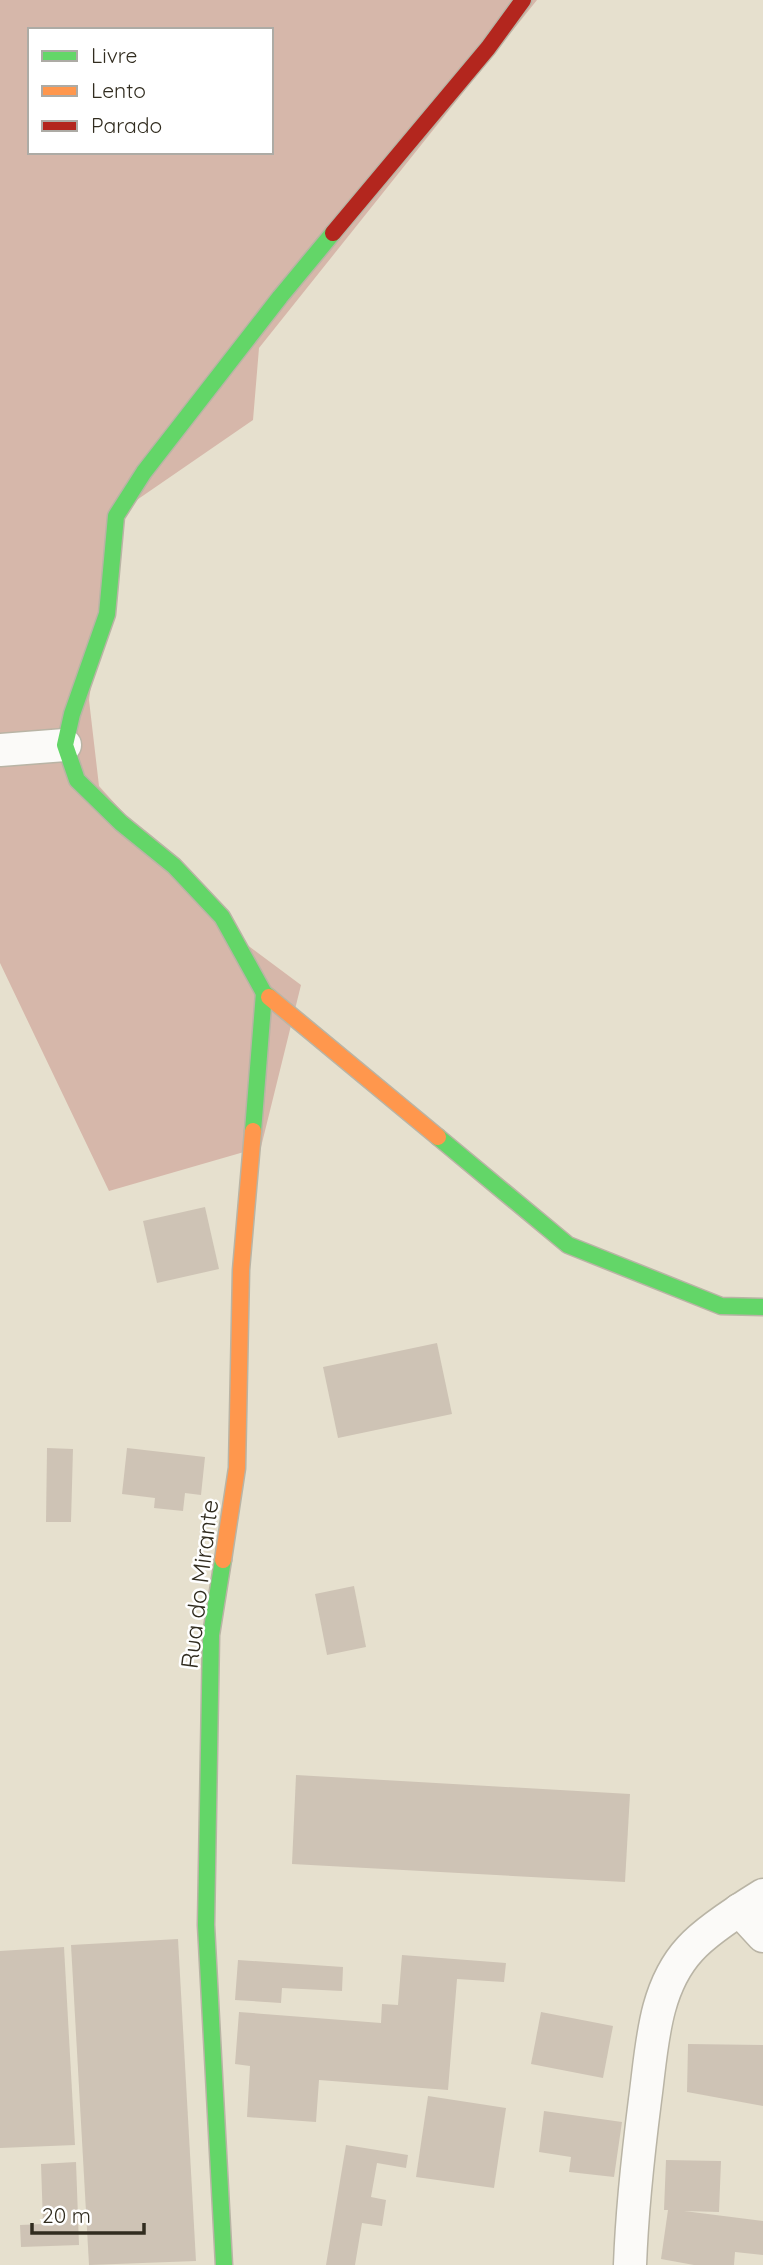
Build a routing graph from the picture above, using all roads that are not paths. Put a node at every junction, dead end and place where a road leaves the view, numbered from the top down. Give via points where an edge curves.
1 (523, 0) edge
2 (65, 745) junction
3 (0, 750) edge
4 (264, 993) junction
5 (763, 1307) edge
6 (751, 1902) edge
7 (763, 1936) edge
8 (224, 2265) edge
9 (630, 2265) edge

1 - 2 street via 271,308 144,472 116,516 107,614
2 - 3 street
2 - 4 street via 78,780 174,866 222,917
4 - 5 street via 568,1245 721,1306
4 - 8 street, Rua do Mirante via 241,1270 237,1468 211,1635 206,1925
6 - 7 street
6 - 9 street via 690,1949 668,1983 658,2014 633,2189

